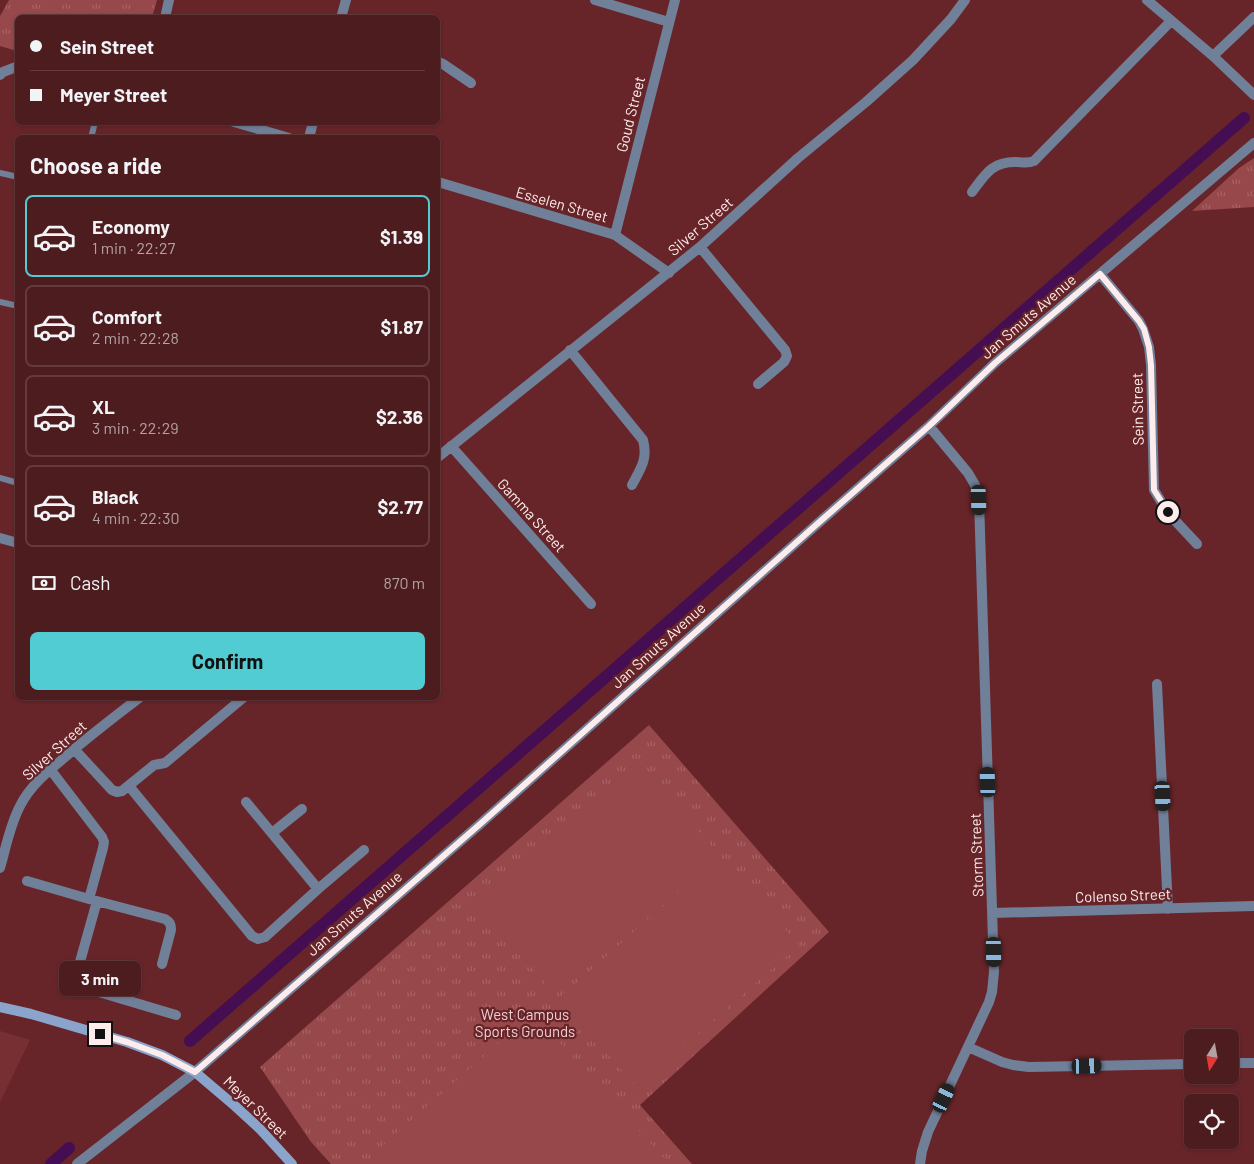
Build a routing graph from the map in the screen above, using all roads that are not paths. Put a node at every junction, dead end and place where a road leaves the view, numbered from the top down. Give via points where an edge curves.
1 (169, 0) edge
2 (346, 0) edge
3 (595, 0) edge
4 (675, 0) edge
5 (965, 0) edge
6 (1147, 0) edge
7 (166, 15) edge
8 (342, 15) edge
9 (1254, 17) edge
10 (1171, 21) junction
11 (669, 22) junction
12 (1213, 56) junction
13 (440, 63) edge
14 (15, 67) edge
15 (0, 75) edge
16 (471, 83) dead end
17 (1254, 95) edge
18 (244, 125) edge
19 (279, 135) edge
20 (1254, 143) edge
21 (0, 173) edge
22 (15, 176) edge
23 (440, 183) edge
24 (972, 192) dead end
25 (615, 234) junction
26 (700, 247) junction
27 (669, 273) junction
28 (1100, 274) junction
29 (0, 302) edge
30 (15, 305) edge
31 (570, 350) junction
32 (758, 384) dead end
33 (929, 426) junction
34 (451, 446) junction
35 (440, 453) edge
36 (0, 478) edge
37 (15, 482) edge
38 (632, 485) dead end
39 (0, 538) edge
40 (15, 542) edge
41 (1197, 544) dead end
42 (591, 604) dead end
43 (1157, 684) dead end
44 (136, 700) edge
45 (241, 700) edge
46 (74, 749) junction
47 (50, 769) junction
48 (129, 786) junction
49 (246, 802) dead end
50 (302, 809) dead end
51 (272, 833) junction
52 (364, 850) dead end
53 (0, 868) edge
54 (27, 881) dead end
55 (318, 889) junction
56 (93, 900) junction
57 (1254, 906) edge
58 (1168, 908) junction
59 (993, 913) junction
60 (162, 964) dead end
61 (0, 1007) edge
62 (176, 1015) dead end
63 (968, 1047) junction
64 (1239, 1063) edge
65 (1254, 1063) edge
66 (1184, 1064) edge
67 (195, 1072) junction
68 (77, 1164) edge
69 (292, 1164) edge
70 (920, 1164) edge

1 - 7 street
2 - 8 street
3 - 11 street
4 - 11 street, Goud Street
5 - 26 street, Silver Street via 913,60
6 - 10 street
9 - 12 street
10 - 12 street
10 - 24 street via 1034,161 1000,164 992,168
11 - 25 street, Goud Street
12 - 17 street
13 - 16 street
14 - 15 street
18 - 19 street
20 - 28 street, Jan Smuts Avenue
21 - 22 lane
23 - 25 street, Esselen Street
25 - 27 street, Esselen Street
26 - 27 street, Silver Street
26 - 32 street via 785,350 784,362
27 - 31 street, Silver Street
28 - 33 street, Jan Smuts Avenue via 995,363
28 - 41 street, Sein Street via 1139,321 1149,347 1154,490 1168,512
29 - 30 lane
31 - 34 street, Silver Street
31 - 38 street via 644,440 645,459
33 - 59 street, Storm Street via 968,473 979,500
33 - 67 street, Jan Smuts Avenue
34 - 35 street, Silver Street
34 - 42 street, Gamma Street
36 - 37 lane
39 - 40 street
43 - 58 street
44 - 46 street, Silver Street
45 - 48 street via 165,763 154,765
46 - 47 street, Silver Street
46 - 48 street via 114,791 122,791
47 - 53 street, Silver Street via 19,806
47 - 56 street via 104,842
48 - 55 street via 255,938 265,937
49 - 51 street
50 - 51 street
51 - 55 street
52 - 55 street
54 - 56 street
56 - 60 street via 169,921 172,930
56 - 62 street via 76,976 78,984
57 - 58 street, Colenso Street
58 - 59 street, Colenso Street
59 - 63 street, Storm Street via 992,992
61 - 67 street, Meyer Street via 127,1042
63 - 66 street via 1002,1062 1029,1067
63 - 70 street, Storm Street via 928,1132
64 - 65 street
67 - 68 street, Jan Smuts Avenue
67 - 69 street, Meyer Street via 260,1129

